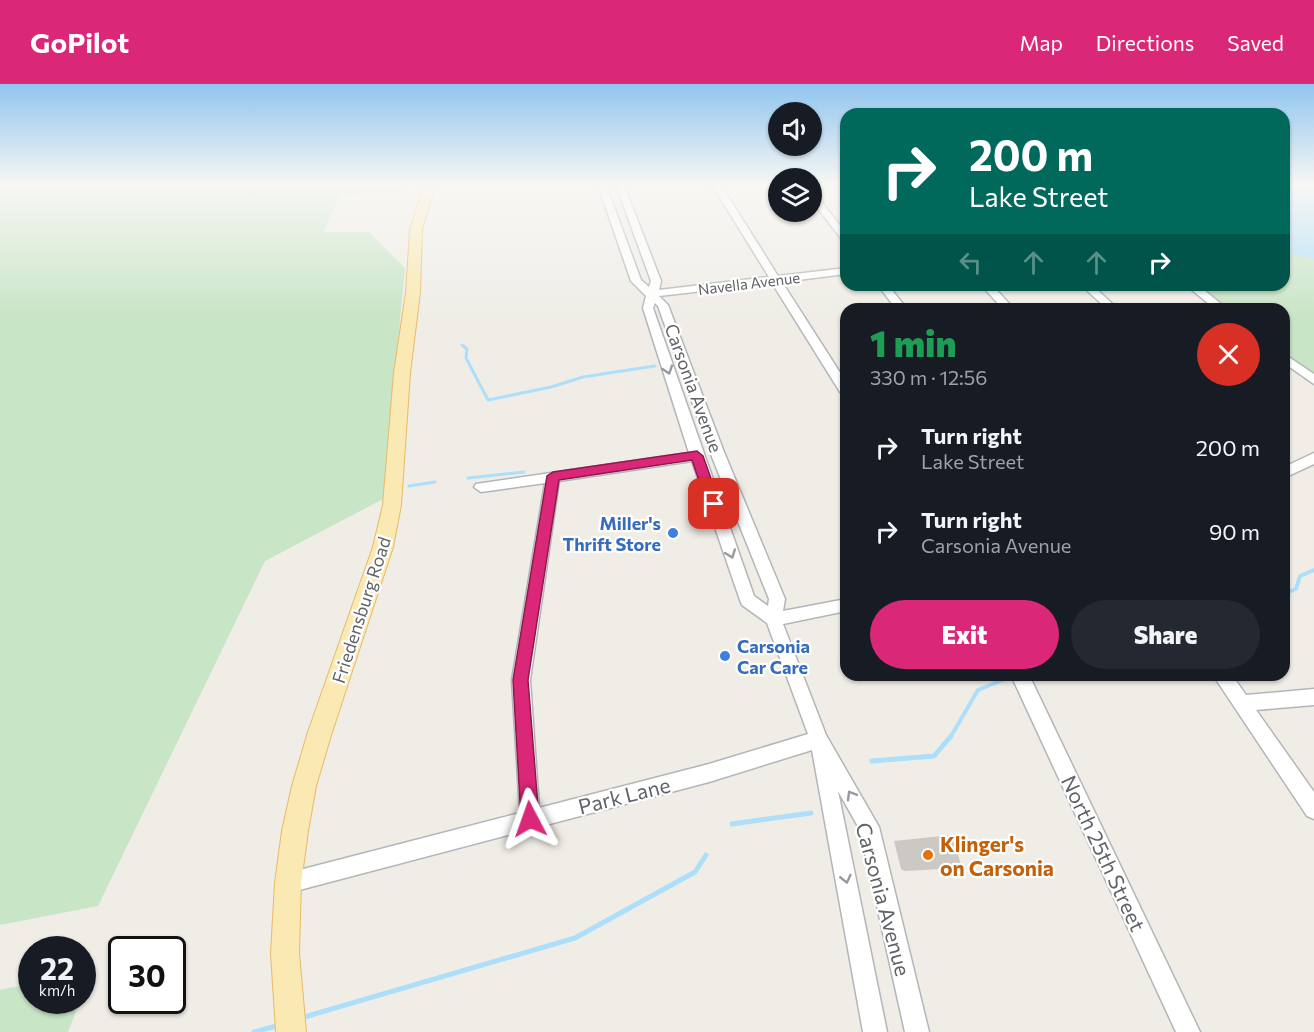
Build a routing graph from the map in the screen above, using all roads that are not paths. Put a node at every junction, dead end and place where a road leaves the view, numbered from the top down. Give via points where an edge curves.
1 (417, 229) edge
2 (618, 229) edge
3 (637, 229) edge
4 (744, 229) edge
5 (840, 272) edge
6 (776, 280) junction
7 (888, 291) edge
8 (992, 291) edge
9 (1093, 291) edge
10 (1199, 291) edge
11 (652, 294) junction
12 (897, 303) edge
13 (1003, 303) edge
14 (1106, 303) edge
15 (1214, 303) edge
16 (1290, 362) edge
17 (1314, 380) edge
18 (840, 382) edge
19 (697, 456) junction
20 (1314, 458) edge
21 (1290, 466) edge
22 (553, 476) junction
23 (481, 487) dead end
24 (840, 606) edge
25 (773, 620) junction
26 (1023, 681) edge
27 (1226, 681) edge
28 (1314, 697) edge
29 (1242, 703) junction
30 (819, 739) junction
31 (1314, 809) edge
32 (530, 819) junction
33 (288, 883) junction
34 (291, 1032) edge
35 (876, 1032) edge
36 (917, 1032) edge
37 (1188, 1032) edge

1 - 33 main road, Friedensburg Road via 392,505 383,547 304,786
2 - 11 street, Carsonia Avenue via 636,281
3 - 11 street, Carsonia Avenue via 656,281
4 - 6 street
5 - 6 street, Navella Avenue
6 - 11 street, Navella Avenue
6 - 18 street
7 - 12 street
8 - 13 street
9 - 14 street
10 - 15 street
11 -> 19 street, Carsonia Avenue via 648,308
11 - 25 street, Carsonia Avenue via 663,305 777,599
16 - 17 street
19 - 22 street
19 -> 25 street, Carsonia Avenue via 748,600
20 - 21 street
22 - 23 street
22 - 32 street via 521,680
24 - 25 street
25 - 30 street, Carsonia Avenue
26 - 37 street, North 25th Street
27 - 29 street
28 - 29 street
29 - 31 street
30 - 32 street, Park Lane via 709,773
30 -> 35 street, Carsonia Avenue
36 -> 30 street, Carsonia Avenue via 869,826
32 - 33 street, Park Lane
33 - 34 main road, Friedensburg Road via 285,953

